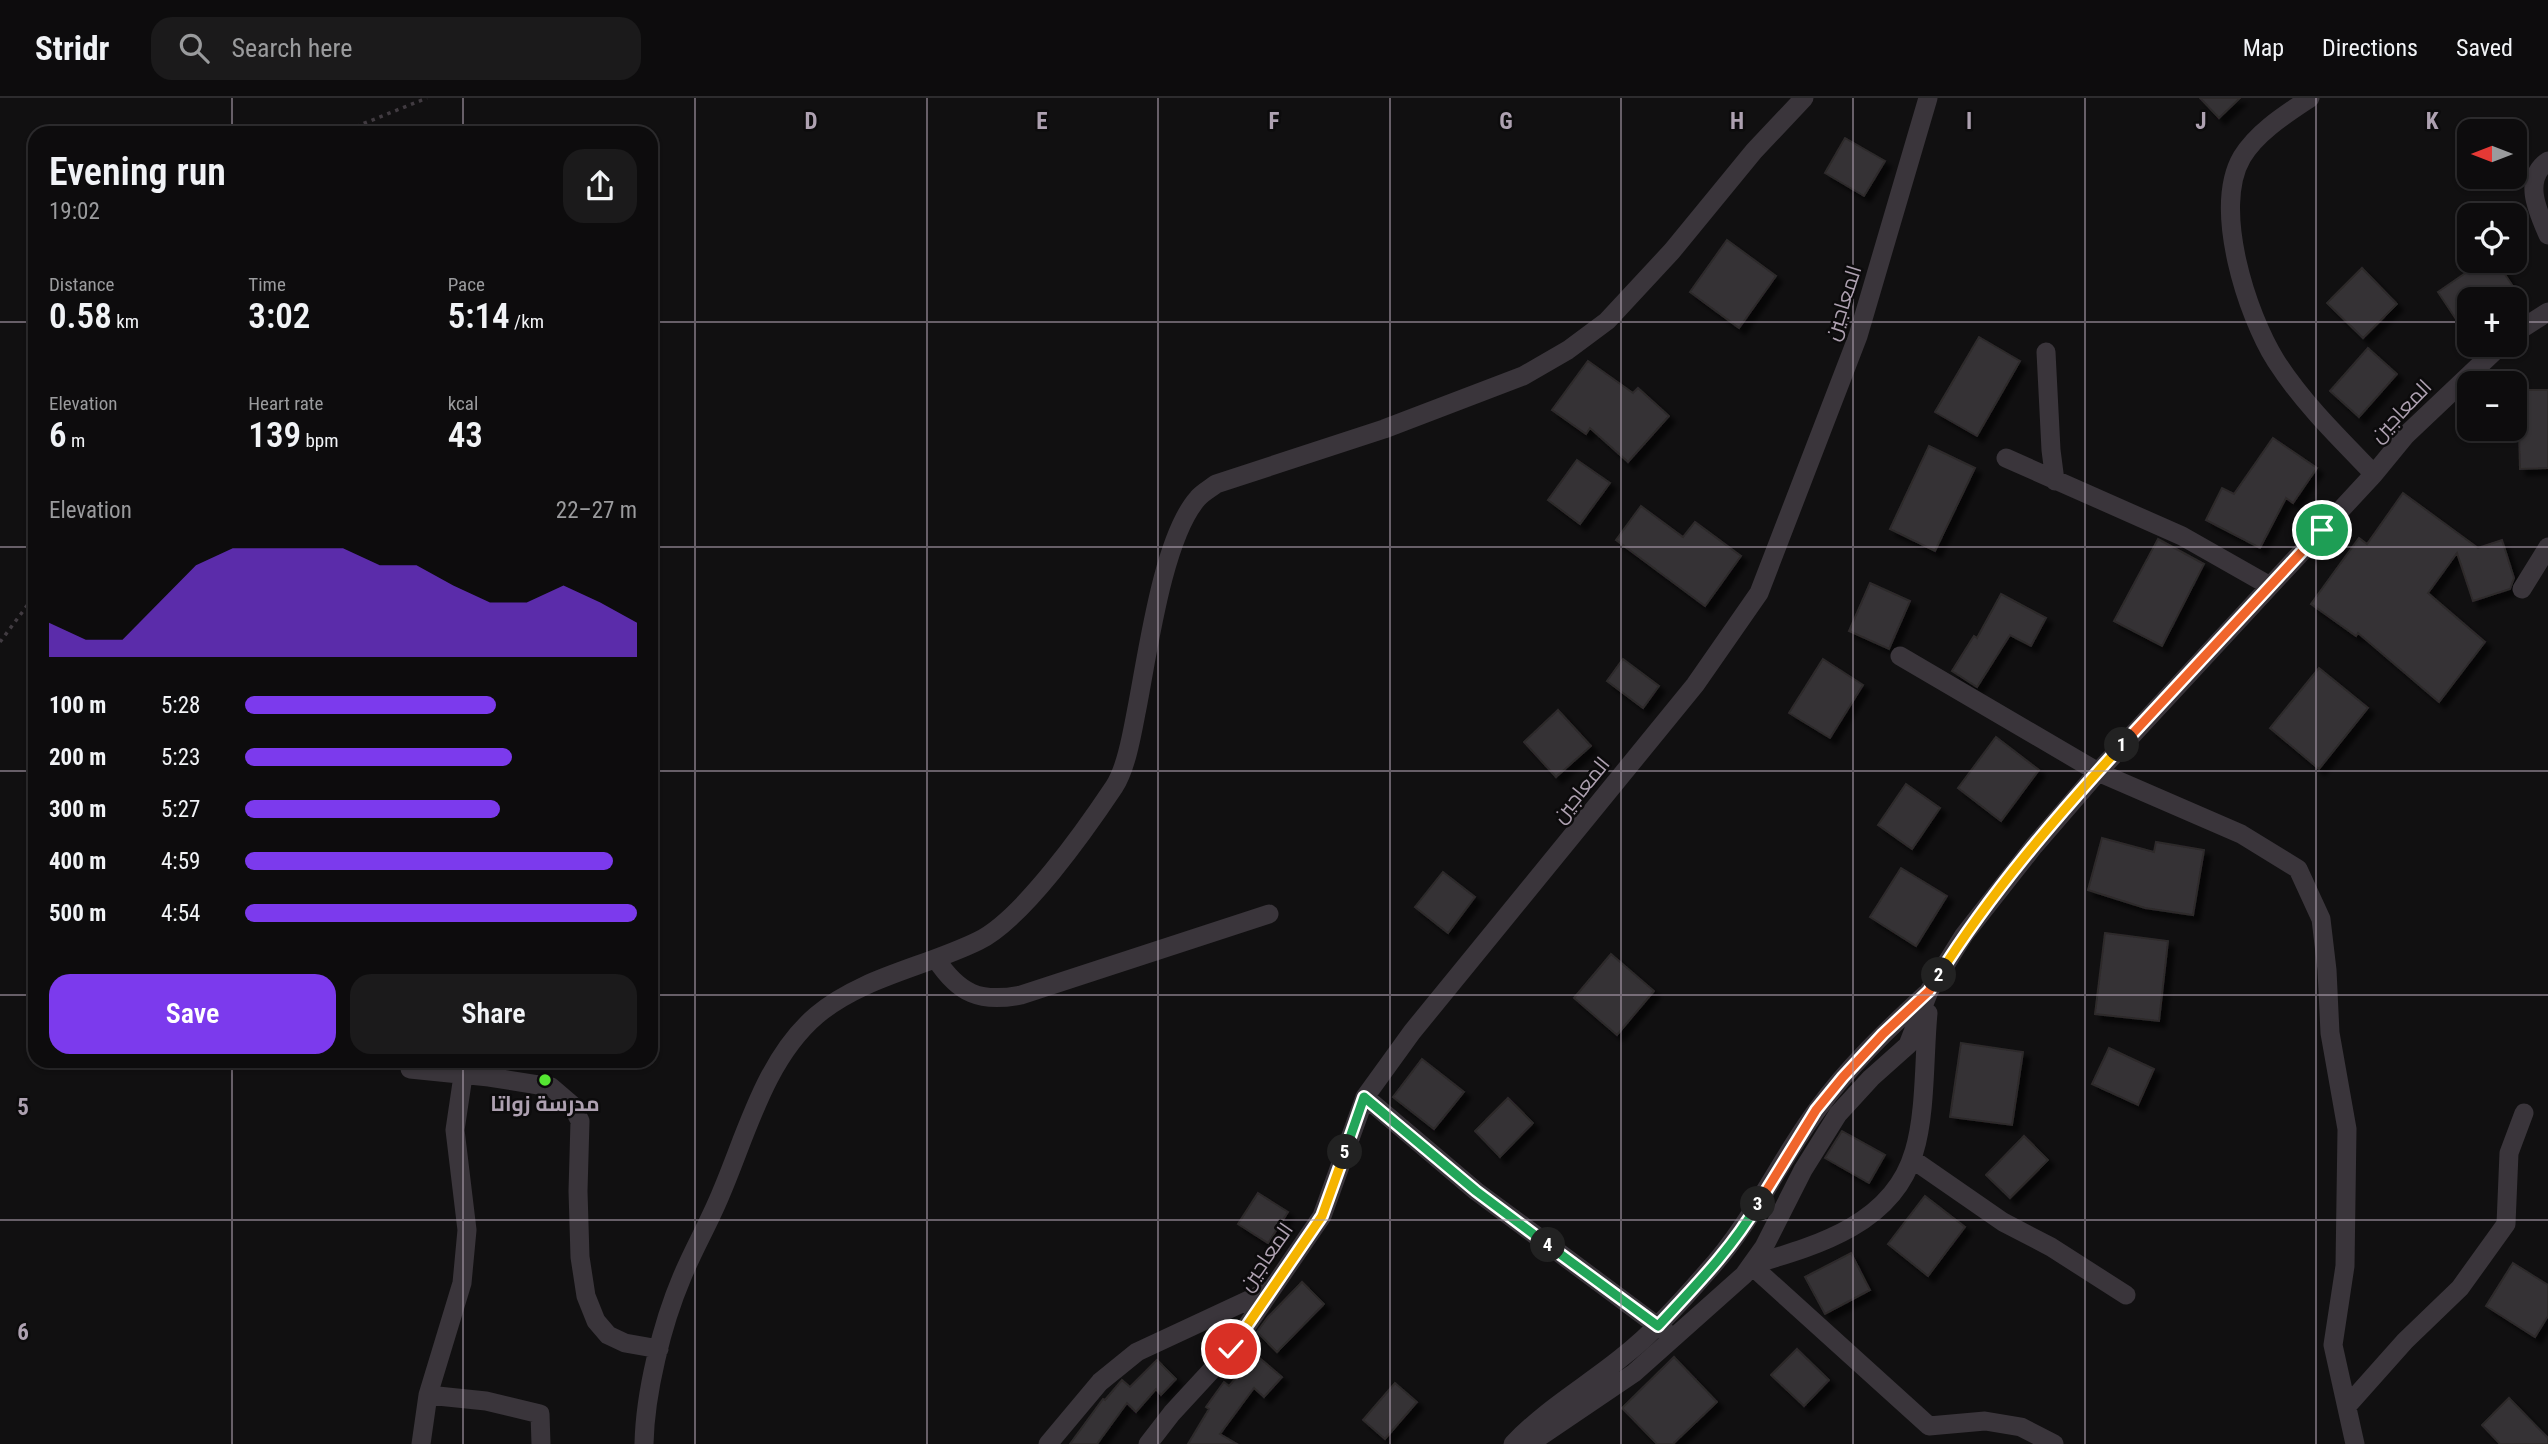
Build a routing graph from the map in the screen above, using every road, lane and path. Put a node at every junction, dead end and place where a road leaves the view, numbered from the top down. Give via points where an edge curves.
1 (427, 98) edge
2 (1804, 98) edge
3 (1928, 98) edge
4 (2310, 98) edge
5 (357, 126) edge
6 (2548, 161) edge
7 (2548, 235) edge
8 (2548, 312) edge
9 (2527, 325) edge
10 (2046, 352) dead end
11 (2488, 357) edge
12 (2006, 458) dead end
13 (2374, 474) junction
14 (2055, 481) junction
15 (2548, 547) edge
16 (2270, 586) junction
17 (2522, 589) dead end
18 (28, 604) edge
19 (0, 642) edge
20 (1900, 656) dead end
21 (2098, 772) junction
22 (1269, 914) dead end
23 (936, 959) junction
24 (1929, 991) junction
25 (457, 1068) edge
26 (410, 1069) dead end
27 (1364, 1097) junction
28 (2524, 1113) dead end
29 (1912, 1159) junction
30 (1751, 1265) junction
31 (1271, 1289) junction
32 (2126, 1295) dead end
33 (1658, 1326) junction
34 (1674, 1338) junction
35 (659, 1349) junction
36 (428, 1395) junction
37 (2348, 1405) junction
38 (421, 1444) edge
39 (541, 1444) edge
40 (644, 1444) edge
41 (1048, 1444) edge
42 (1148, 1444) edge
43 (1513, 1444) edge
44 (1529, 1444) edge
45 (2054, 1444) edge
46 (2355, 1444) edge

1 - 5 path
2 - 23 street via 1607,321 1568,350 1523,376 1384,429 1216,484 1198,498 1167,562 1117,783 1051,872 1014,913 981,940
3 - 27 street, المعاجين via 1858,336 1759,593 1695,685
4 - 13 street via 2261,135 2241,159 2231,197 2237,262 2252,311 2275,360 2320,419
6 - 7 street via 2540,166 2533,184
8 - 9 street
10 - 14 street
11 - 13 street, المعاجين via 2406,435
12 - 14 street
13 - 16 street, المعاجين
14 - 16 street via 2182,536
15 - 17 street
16 - 21 street, المعاجين
18 - 19 path
20 - 21 street
21 - 24 street, المعاجين via 1964,935
21 - 37 street via 2241,834 2298,869 2321,919 2330,1033 2347,1129 2345,1266 2333,1345
22 - 23 street via 997,1000 959,986
23 - 35 street via 862,987 817,1015 785,1049 681,1278
24 - 29 street via 1921,1108
24 - 30 street via 1908,1045 1838,1114
24 - 33 street via 1836,1085 1747,1223
25 - 26 street
25 - 35 street via 551,1087 572,1105 580,1121 580,1257 586,1296 596,1321 608,1335
25 - 36 street via 455,1130 467,1230 462,1283
27 - 31 street, المعاجين via 1322,1216
27 - 33 street via 1476,1191
28 - 37 street via 2509,1153 2506,1224 2460,1288
29 - 30 street via 1893,1196 1860,1222 1811,1248
29 - 32 street via 2003,1222
30 - 34 street
30 - 45 street via 1929,1426 1985,1421 2021,1427
31 - 41 street via 1137,1352 1100,1381
31 - 42 street, المعاجين via 1231,1349
33 - 34 street
33 - 43 street via 1534,1422
34 - 44 street via 1634,1373
35 - 40 street via 644,1421
36 - 38 street
36 - 39 street via 486,1401 540,1414
37 - 46 street

